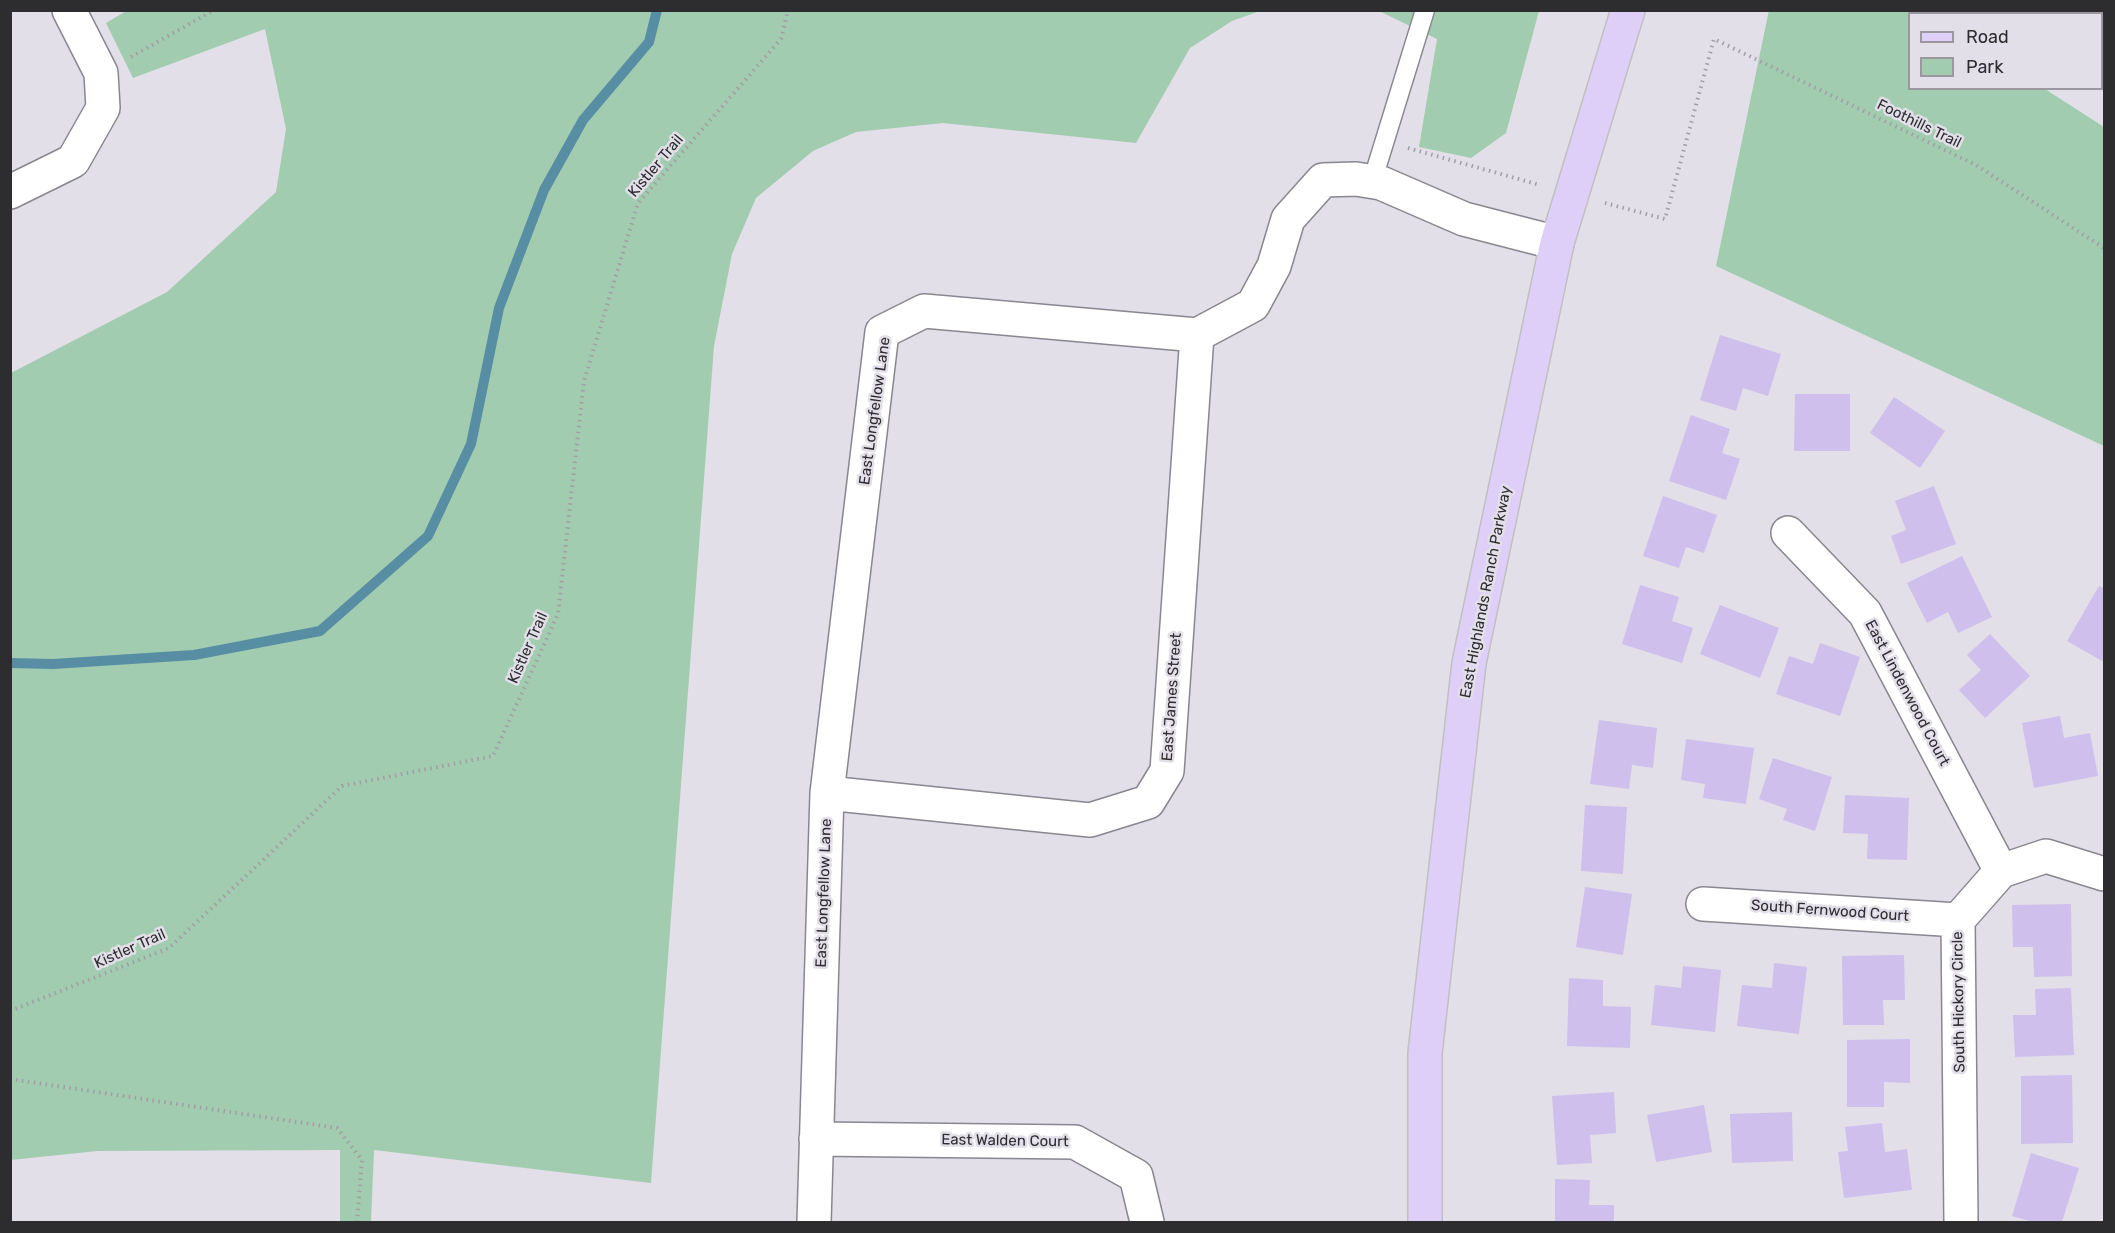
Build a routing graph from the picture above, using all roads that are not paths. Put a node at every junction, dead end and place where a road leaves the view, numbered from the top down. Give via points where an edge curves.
1 (69, 10) edge
2 (1425, 10) edge
3 (1628, 10) edge
4 (1372, 182) junction
5 (10, 192) edge
6 (1557, 243) junction
7 (1197, 335) junction
8 (1788, 533) dead end
9 (827, 793) junction
10 (2103, 869) edge
11 (2001, 871) junction
12 (1703, 904) dead end
13 (1958, 920) junction
14 (816, 1139) junction
15 (814, 1222) edge
16 (1148, 1222) edge
17 (1425, 1222) edge
18 (1961, 1222) edge

1 - 5 street via 101,73 103,108 73,161
2 - 4 lane
3 - 6 main road, East Highlands Ranch Parkway
4 - 6 street via 1464,219
4 - 7 street via 1323,180 1288,219 1274,266 1253,305
6 - 17 main road, East Highlands Ranch Parkway via 1469,663 1425,1053
7 - 9 street, East Longfellow Lane via 924,311 882,332
7 - 9 street, East James Street via 1167,771 1149,802 1090,820
8 - 11 street, East Lindenwood Court via 1865,613
9 - 14 street, East Longfellow Lane
10 - 11 street via 2046,856
11 - 13 street, South Hickory Circle
12 - 13 street, South Fernwood Court
13 - 18 street, South Hickory Circle
14 - 15 street, East Longfellow Lane
14 - 16 street, East Walden Court via 1075,1142 1136,1176

